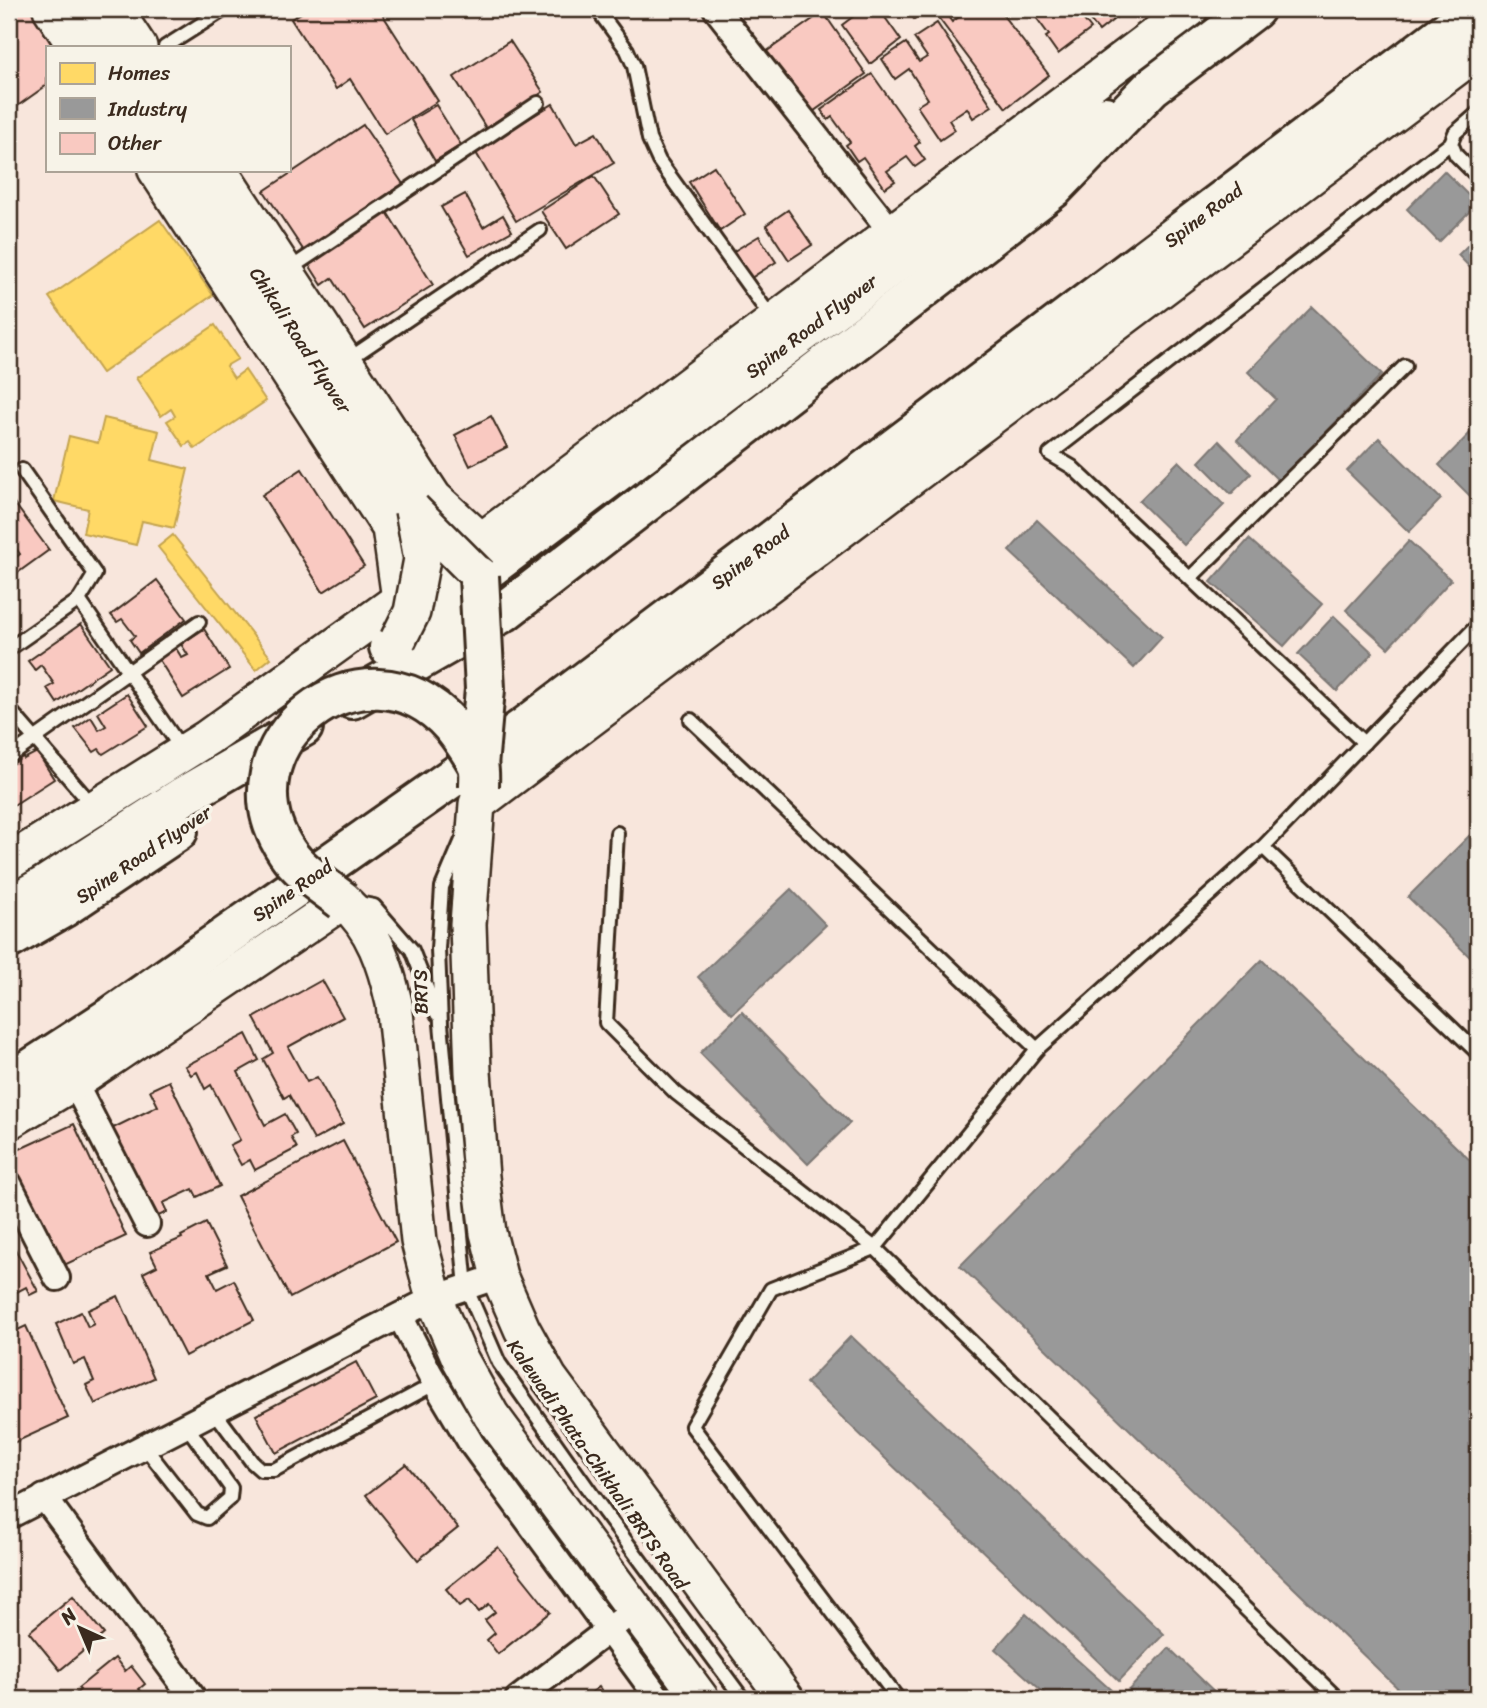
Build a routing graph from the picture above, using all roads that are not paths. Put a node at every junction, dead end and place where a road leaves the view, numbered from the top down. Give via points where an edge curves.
1 (51, 9) edge
2 (84, 9) edge
3 (114, 9) edge
4 (225, 9) edge
5 (597, 9) edge
6 (716, 9) edge
7 (1189, 9) edge
8 (1255, 9) edge
9 (1476, 9) edge
10 (75, 46) edge
11 (108, 46) edge
12 (138, 46) edge
13 (167, 46) edge
14 (1478, 51) edge
15 (1152, 87) junction
16 (538, 103) dead end
17 (1478, 113) edge
18 (1451, 144) junction
19 (157, 172) edge
20 (190, 172) edge
21 (220, 172) edge
22 (1478, 177) edge
23 (540, 230) dead end
24 (892, 234) junction
25 (286, 272) junction
26 (774, 322) junction
27 (345, 362) junction
28 (1405, 366) dead end
29 (22, 470) dead end
30 (413, 510) junction
31 (480, 559) junction
32 (1190, 578) junction
33 (400, 599) junction
34 (79, 600) junction
35 (200, 622) dead end
36 (1478, 625) edge
37 (398, 640) junction
38 (9, 649) edge
39 (128, 672) junction
40 (319, 704) junction
41 (9, 709) edge
42 (691, 720) dead end
43 (34, 738) junction
44 (1364, 743) junction
45 (184, 752) junction
46 (9, 757) edge
47 (273, 763) junction
48 (478, 786) junction
49 (94, 808) junction
50 (617, 833) dead end
51 (1263, 847) junction
52 (9, 862) edge
53 (343, 901) junction
54 (9, 906) edge
55 (9, 939) edge
56 (441, 1024) junction
57 (1037, 1049) junction
58 (1478, 1053) edge
59 (74, 1082) junction
60 (9, 1083) edge
61 (9, 1121) edge
62 (9, 1184) edge
63 (147, 1224) dead end
64 (875, 1248) junction
65 (499, 1276) junction
66 (57, 1278) dead end
67 (450, 1293) junction
68 (400, 1316) junction
69 (436, 1383) junction
70 (214, 1411) junction
71 (186, 1425) junction
72 (144, 1446) junction
73 (44, 1497) junction
74 (9, 1516) edge
75 (636, 1611) junction
76 (607, 1630) junction
77 (194, 1699) edge
78 (518, 1699) edge
79 (659, 1699) edge
80 (701, 1699) edge
81 (743, 1699) edge
82 (786, 1699) edge
83 (898, 1699) edge
84 (1338, 1699) edge

1 - 10 main road
2 - 11 main road
3 - 12 main road
4 - 13 lane
5 - 26 lane via 634,66 649,139 659,161
6 - 24 street
7 - 24 main road
8 - 15 main road
9 - 60 main road, Spine Road via 526,726
14 - 48 main road, Spine Road
15 - 31 main road, Spine Road Flyover via 1030,162
15 - 54 main road via 1054,188 504,612 182,797
16 - 25 lane
17 - 18 lane via 1455,133
18 - 22 lane
18 - 32 lane via 1050,454 1072,467
19 - 33 main road via 390,528
20 - 30 main road, Chikali Road Flyover
21 - 25 main road
23 - 27 lane
24 - 26 main road
25 - 27 main road
26 - 31 main road
27 - 31 main road
28 - 32 lane
29 - 34 lane via 95,574
30 - 31 main road, Chikali Road Flyover, bridge
30 - 37 main road, Chikali Road Flyover, bridge via 422,559 412,612
31 - 33 main road
31 - 37 main road, Spine Road Flyover, bridge
31 - 48 main road, bridge via 485,689
32 - 44 lane
33 - 45 main road
34 - 38 lane
34 - 39 lane
35 - 39 lane
36 - 44 lane
37 - 40 main road, Spine Road Flyover, bridge
39 - 43 lane
39 - 45 lane
40 - 47 main road, Spine Road Flyover, bridge via 290,729
40 - 48 main road, Spine Road Flyover, bridge via 365,690 411,696 456,731
41 - 43 lane
42 - 57 lane
43 - 46 lane
43 - 49 lane
44 - 51 lane
45 - 49 main road
47 - 53 main road, Spine Road Flyover, bridge via 268,801 278,837 300,868
47 - 55 main road, Spine Road Flyover via 63,908
48 - 56 lane, BRTS via 442,887
48 - 65 main road via 468,924 473,1072 485,1210
49 - 52 main road
50 - 64 lane via 606,1023 676,1093
51 - 57 lane
51 - 58 lane
53 - 56 lane, BRTS via 374,906 412,950
53 - 59 main road, Spine Road
53 - 67 main road via 367,926 387,975 394,1003 419,1241
56 - 67 lane, Kalewadi Phata-Chikhali BRTS Road
57 - 64 lane
59 - 61 main road, Spine Road
59 - 63 street
62 - 66 street
64 - 83 lane via 771,1289 692,1426
64 - 84 lane
65 - 67 street
65 - 82 main road via 549,1378
67 - 68 street
67 - 75 main road via 460,1359 491,1415
67 - 81 lane, Kalewadi Phata-Chikhali BRTS Road
68 - 69 street
68 - 70 street
69 - 70 lane via 274,1470 261,1470 252,1462
69 - 76 street via 471,1443
70 - 71 street
71 - 72 street
71 - 72 lane via 231,1488 230,1498 207,1518 197,1514
72 - 73 street
73 - 74 street
73 - 77 street
75 - 76 street
75 - 80 main road
76 - 78 street
76 - 79 street

